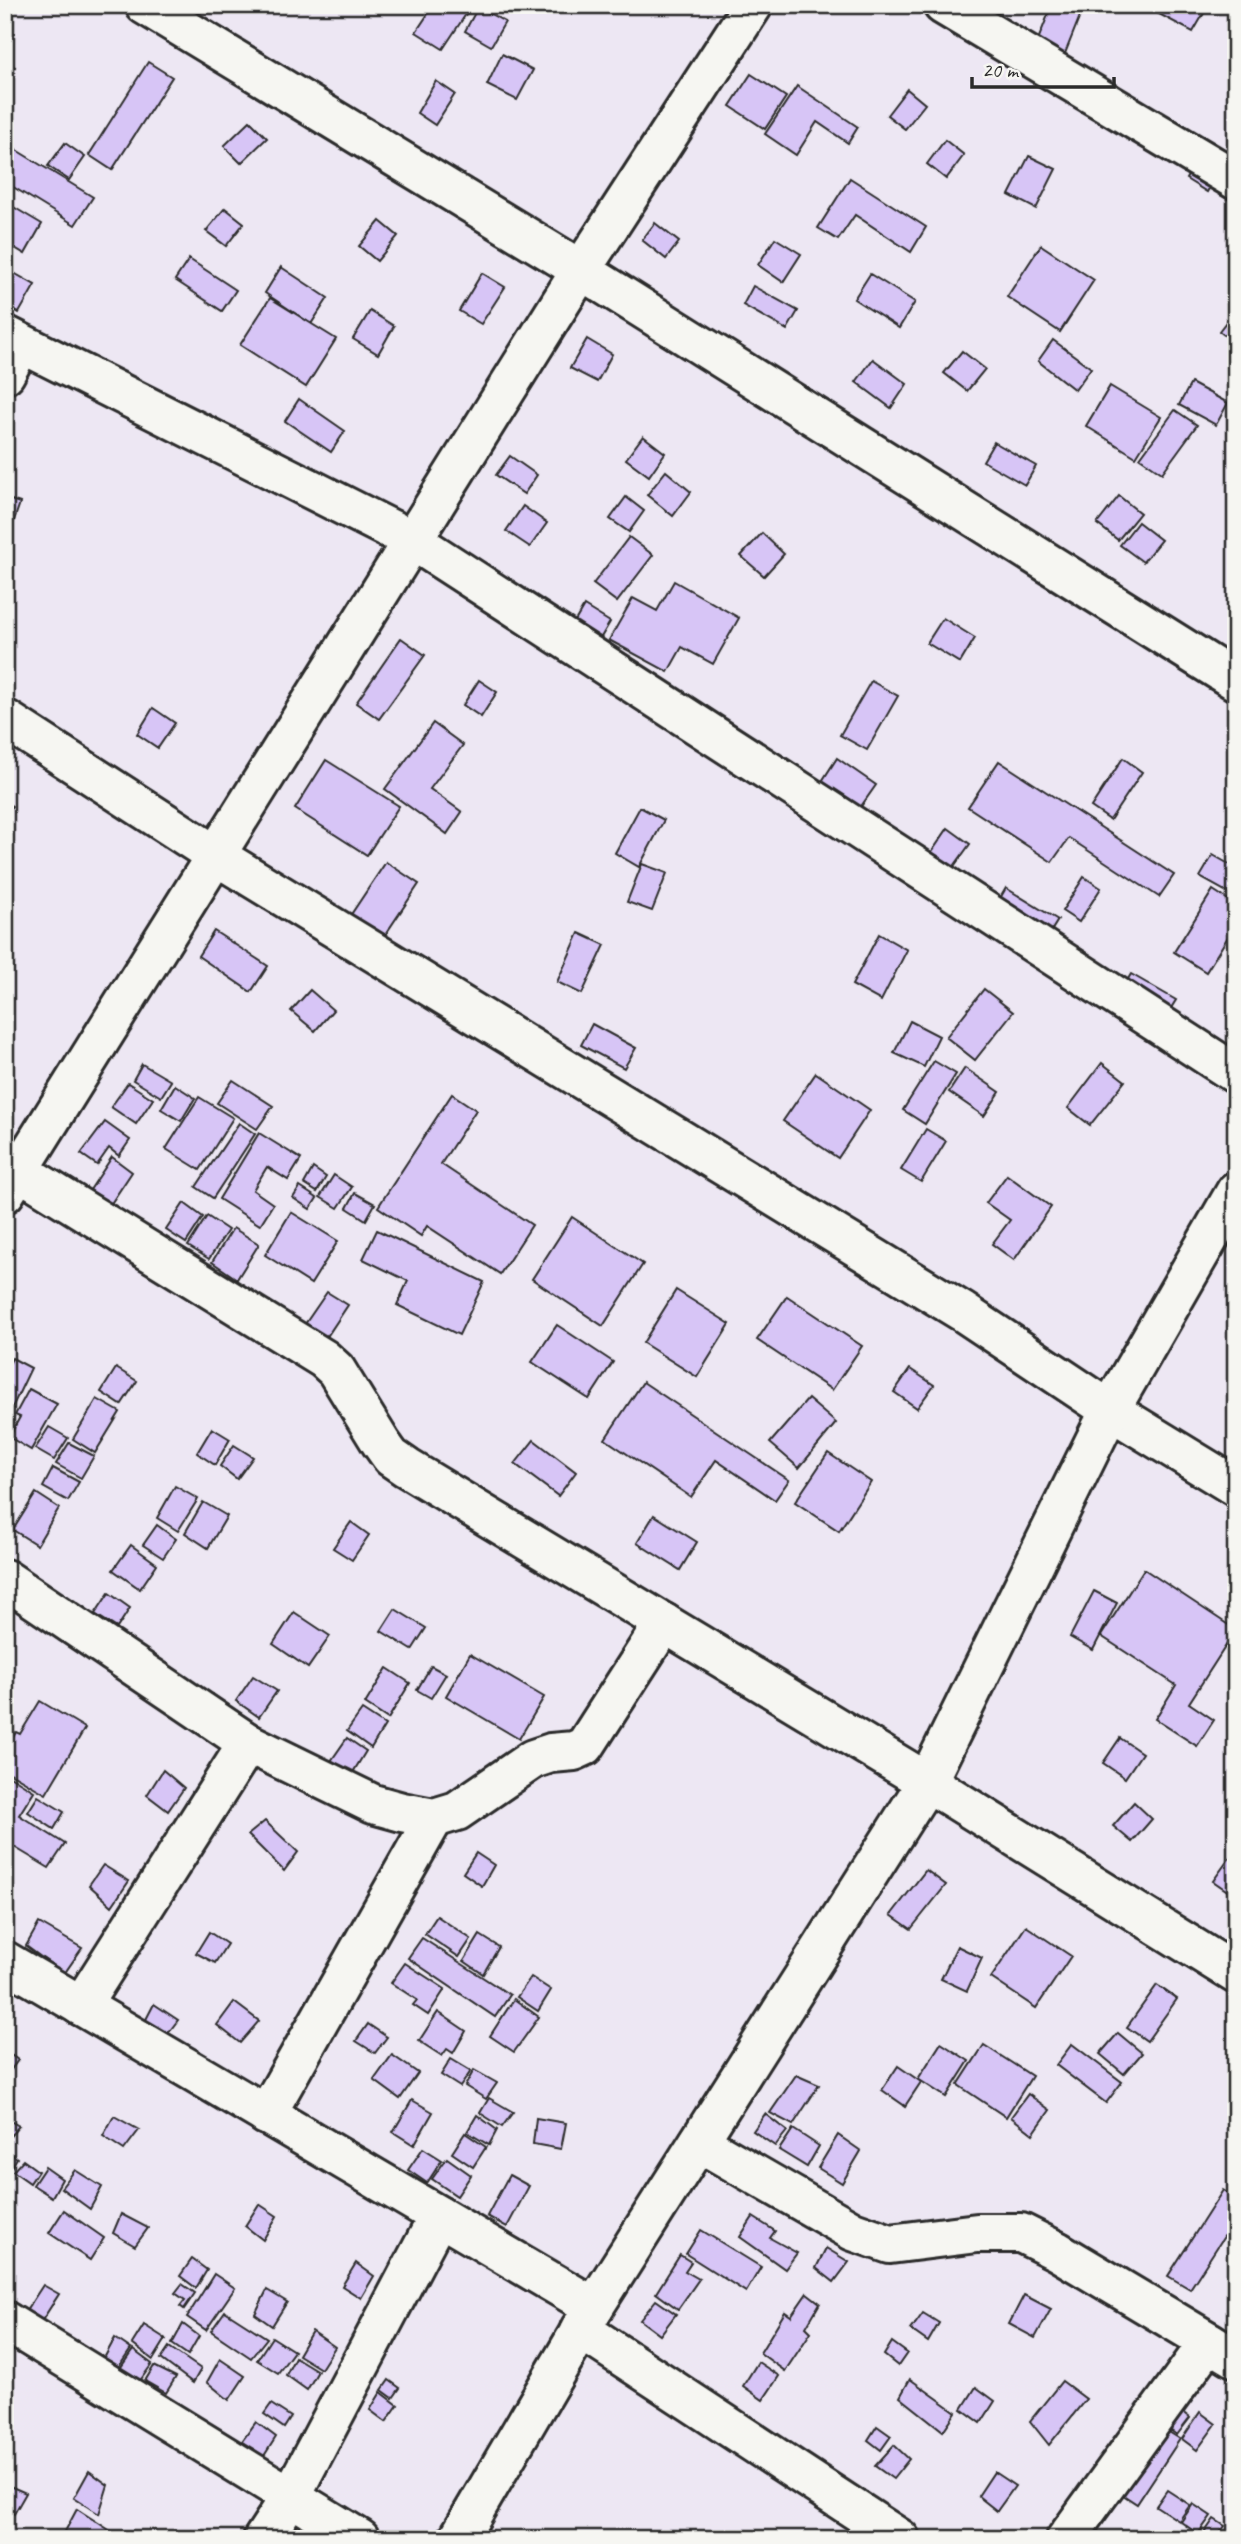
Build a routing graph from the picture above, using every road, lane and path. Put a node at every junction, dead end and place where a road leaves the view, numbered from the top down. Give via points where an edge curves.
1 (145, 5) edge
2 (753, 5) edge
3 (943, 5) edge
4 (1236, 180) edge
5 (581, 270) junction
6 (11, 351) edge
7 (412, 540) junction
8 (1236, 681) edge
9 (5, 719) edge
10 (215, 855) junction
11 (1236, 1074) edge
12 (9, 1175) edge
13 (1236, 1191) edge
14 (1110, 1410) junction
15 (1236, 1486) edge
16 (5, 1580) edge
17 (664, 1623) junction
18 (248, 1743) junction
19 (927, 1783) junction
20 (434, 1818) junction
21 (5, 1961) edge
22 (1236, 1974) edge
23 (81, 2006) junction
24 (266, 2115) junction
25 (699, 2142) junction
26 (439, 2216) junction
27 (587, 2318) junction
28 (5, 2321) edge
29 (1222, 2350) edge
30 (290, 2496) junction
31 (263, 2539) edge
32 (360, 2539) edge
33 (458, 2539) edge
34 (900, 2539) edge
35 (1066, 2539) edge

1 - 5 street
2 - 5 street
3 - 4 street
5 - 7 street
5 - 8 street
6 - 7 street
7 - 10 street
7 - 11 street
9 - 10 street
10 - 12 street
10 - 14 street via 963,1312
12 - 17 street via 324,1359 399,1462
13 - 14 street
14 - 15 street
14 - 19 street
16 - 18 street
17 - 19 street
17 - 20 street via 585,1746 533,1759 457,1811
18 - 20 street via 373,1804
18 - 23 street
19 - 22 street
19 - 25 street
20 - 24 street
21 - 23 street
23 - 24 street
24 - 26 street
25 - 27 street
25 - 29 street via 853,2231 890,2244 977,2233 1021,2233
26 - 27 street
26 - 30 street
27 - 33 street
27 - 34 street
28 - 30 street
29 - 35 street
30 - 31 street
30 - 32 street

